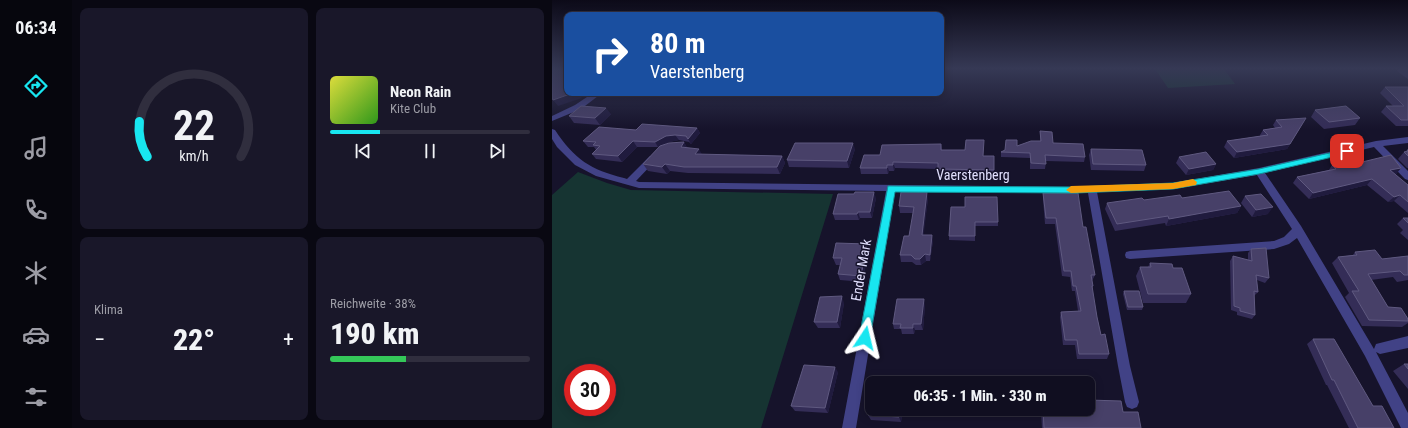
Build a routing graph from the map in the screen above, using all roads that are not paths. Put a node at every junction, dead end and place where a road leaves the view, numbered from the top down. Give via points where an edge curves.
1 (594, 96) edge
2 (552, 119) edge
3 (552, 132) edge
4 (1408, 140) edge
5 (1376, 144) junction
6 (661, 150) edge
7 (1259, 171) junction
8 (1408, 177) edge
9 (629, 183) junction
10 (891, 188) junction
11 (1092, 189) junction
12 (1297, 229) junction
13 (1130, 255) dead end
14 (1408, 342) edge
15 (1380, 348) dead end
16 (1132, 402) dead end
17 (849, 428) edge
18 (1408, 428) edge

1 - 2 street via 578,107
3 - 9 street, Vaerstenberg via 569,157 582,167
4 - 5 street, Vaerstenberg
5 - 7 street, Vaerstenberg
5 - 8 street
6 - 9 street
7 - 11 street, Vaerstenberg via 1173,186
7 - 12 street
9 - 10 street, Vaerstenberg
10 - 11 street, Vaerstenberg
10 - 17 street, Ender Mark
11 - 16 street
12 - 13 street via 1293,237 1274,245
12 - 18 street via 1369,352
14 - 15 street

